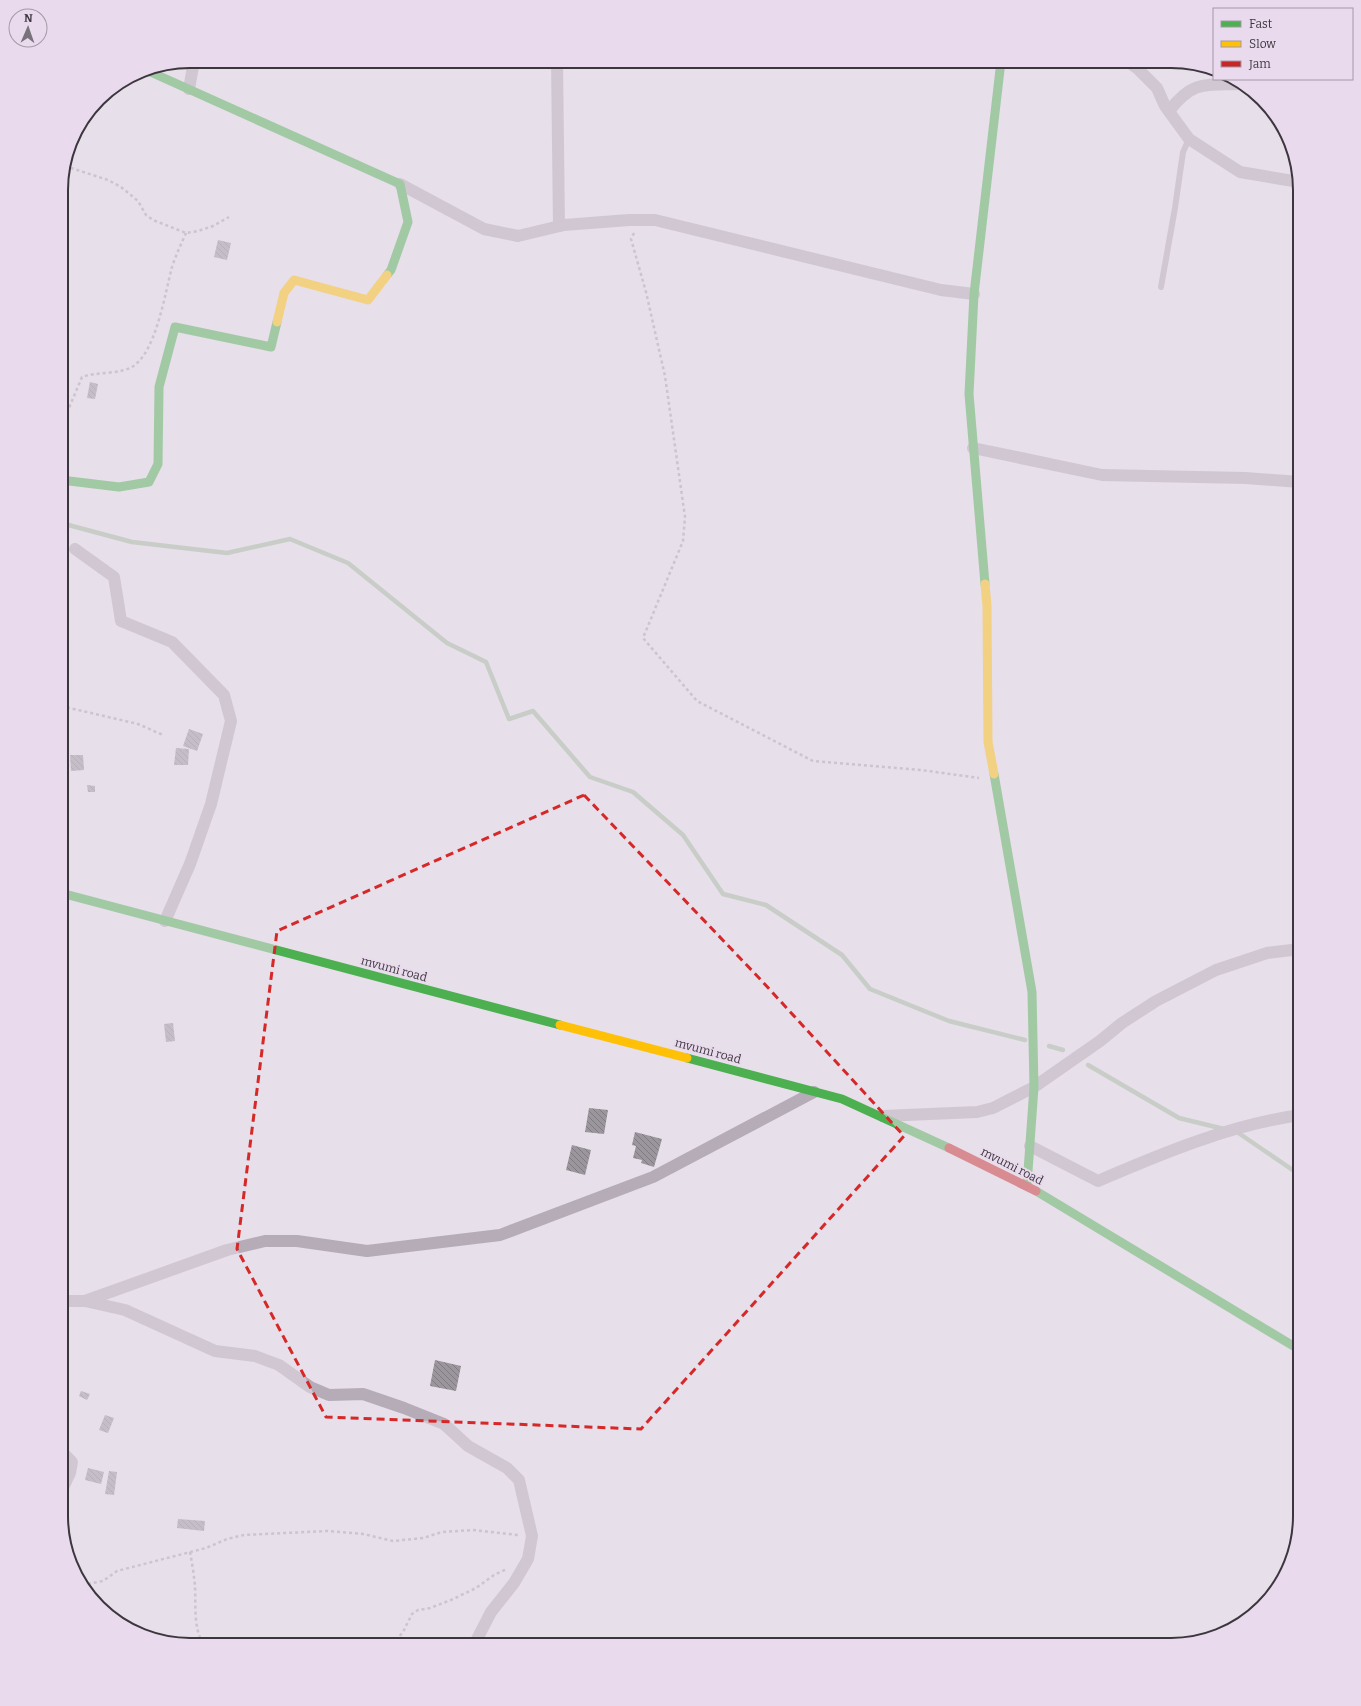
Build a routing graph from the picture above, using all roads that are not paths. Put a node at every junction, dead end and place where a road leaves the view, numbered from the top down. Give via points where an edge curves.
1 (193, 68) edge
2 (558, 68) edge
3 (1000, 68) edge
4 (1137, 68) edge
5 (154, 74) edge
6 (1233, 84) edge
7 (189, 89) junction
8 (1169, 111) junction
9 (1190, 139) junction
10 (1292, 181) edge
11 (400, 184) junction
12 (559, 226) junction
13 (1161, 287) dead end
14 (974, 294) junction
15 (973, 448) junction
16 (68, 481) edge
17 (1293, 481) edge
18 (75, 549) dead end
19 (68, 895) edge
20 (165, 922) junction
21 (1293, 950) edge
22 (1034, 1087) junction
23 (814, 1092) junction
24 (882, 1116) junction
25 (1293, 1116) edge
26 (1030, 1146) junction
27 (1027, 1185) junction
28 (68, 1301) edge
29 (85, 1301) junction
30 (1293, 1346) edge
31 (68, 1458) edge
32 (68, 1477) edge
33 (478, 1638) edge

1 - 7 street
2 - 12 street
3 - 14 street
4 - 8 street via 1157,88
5 - 7 street
6 - 8 street via 1199,86 1181,96
7 - 11 street
8 - 9 street
9 - 10 street via 1240,172
9 - 13 lane via 1183,152
11 - 12 street via 484,229 518,236
11 - 16 street via 408,222 391,270 368,300 294,280 284,293 271,347 175,328 159,387 158,464 149,482 119,487
12 - 14 street via 655,220 941,290
14 - 15 street via 968,394
15 - 17 street via 1102,475
15 - 22 street via 987,606 988,742 1032,992
18 - 20 street via 114,577 121,620 172,642 224,695 231,721 211,804 190,864
19 - 20 street, mvumi road
20 - 23 street, mvumi road
21 - 22 street via 1267,953 1216,970 1156,1001
22 - 24 street via 993,1108 977,1112
22 - 26 street
23 - 24 street, mvumi road via 842,1099
23 - 29 street via 653,1177 500,1234 367,1251 297,1241 266,1241 227,1250
24 - 27 street, mvumi road
25 - 26 street via 1229,1130 1098,1180
26 - 27 street
27 - 30 street, mvumi road
28 - 29 street
29 - 33 street via 126,1310 214,1351 255,1356 279,1365 310,1387 329,1395 363,1394 404,1408 444,1424 468,1446 507,1468 519,1480 532,1536 528,1559 514,1583 491,1612
31 - 32 street via 72,1462

